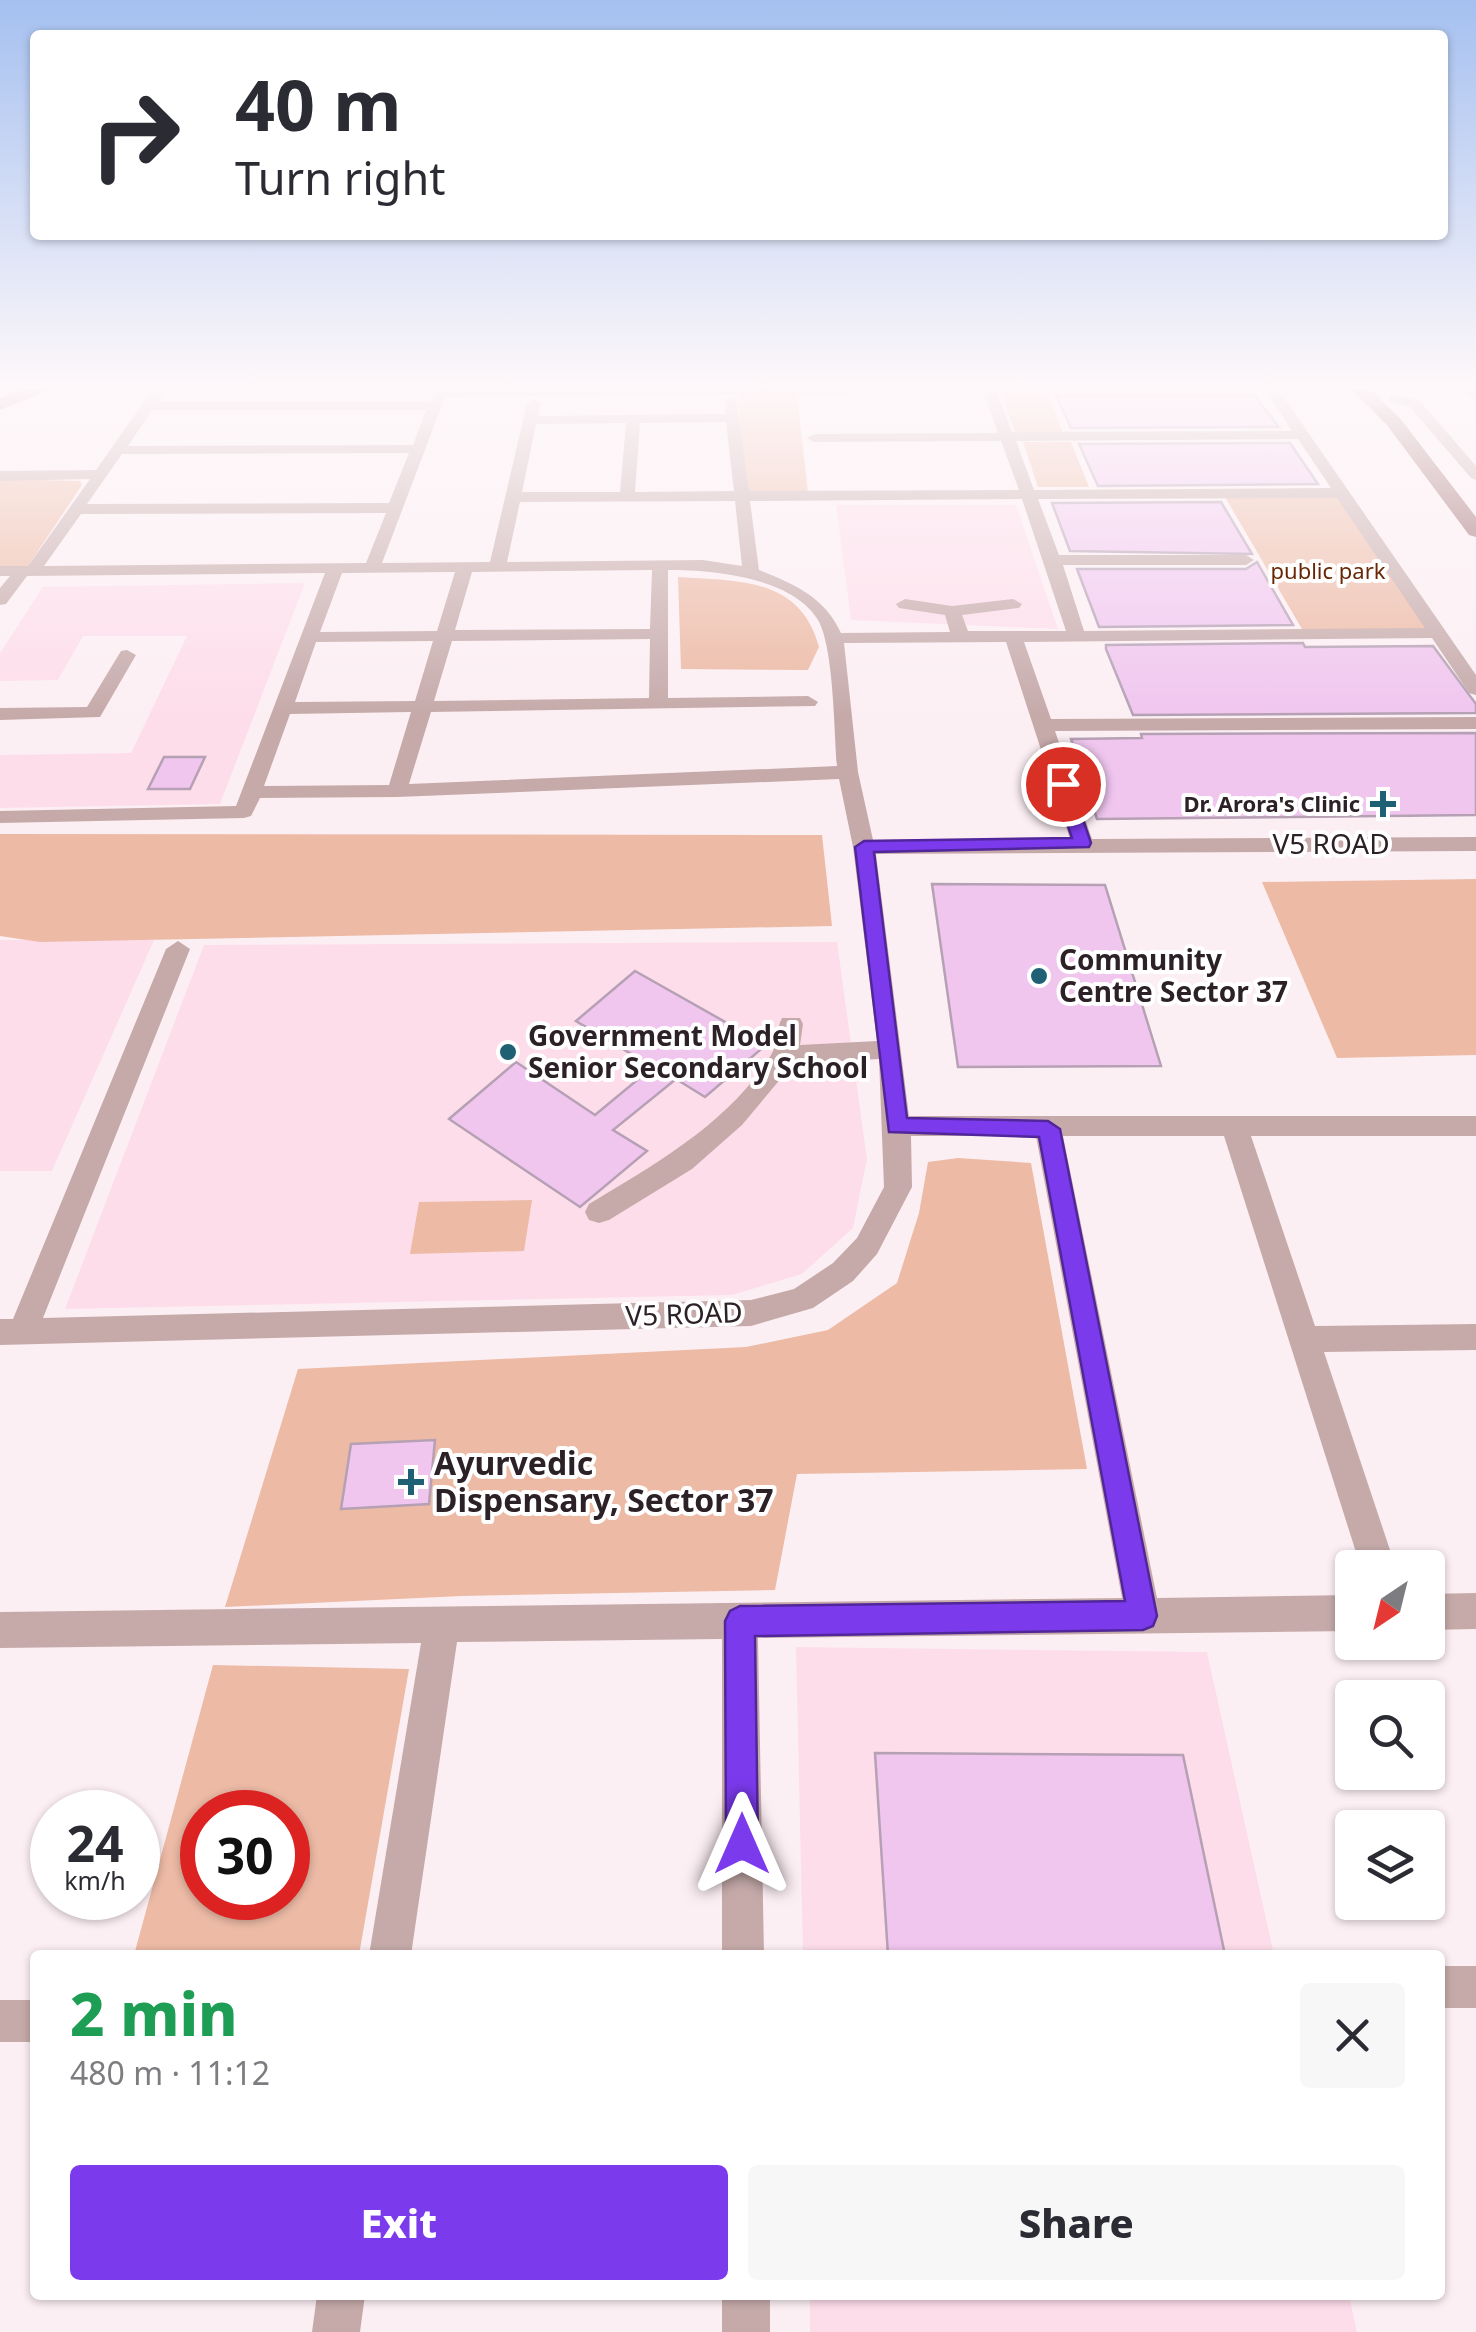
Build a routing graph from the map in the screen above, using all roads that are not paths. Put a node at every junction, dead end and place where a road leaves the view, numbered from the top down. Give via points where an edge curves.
1 (514, 497) edge
2 (85, 498) edge
3 (400, 498) edge
4 (744, 498) edge
5 (1029, 498) edge
6 (1347, 498) edge
7 (1451, 498) edge
8 (396, 508) junction
9 (77, 509) junction
10 (1476, 531) edge
11 (1053, 560) junction
12 (1246, 560) dead end
13 (660, 566) junction
14 (465, 567) junction
15 (497, 567) junction
16 (335, 568) junction
17 (372, 568) junction
18 (28, 570) junction
19 (0, 571) edge
20 (751, 574) junction
21 (0, 600) edge
22 (905, 604) dead end
23 (1012, 604) dead end
24 (952, 611) junction
25 (1438, 633) junction
26 (659, 634) junction
27 (1076, 634) junction
28 (1012, 635) junction
29 (444, 636) junction
30 (960, 636) junction
31 (310, 637) junction
32 (834, 638) junction
33 (127, 655) dead end
34 (1476, 688) edge
35 (808, 702) dead end
36 (658, 705) junction
37 (424, 707) junction
38 (284, 708) junction
39 (0, 714) edge
40 (1476, 723) edge
41 (1043, 726) junction
42 (848, 772) junction
43 (397, 791) junction
44 (252, 792) junction
45 (0, 818) edge
46 (1082, 843) junction
47 (1476, 844) edge
48 (864, 847) junction
49 (178, 949) dead end
50 (791, 1024) dead end
51 (891, 1049) junction
52 (786, 1055) junction
53 (897, 1126) junction
54 (1476, 1126) edge
55 (1235, 1128) junction
56 (1048, 1129) junction
57 (599, 1212) dead end
58 (11, 1332) edge
59 (1476, 1337) edge
60 (1308, 1339) junction
61 (1373, 1550) edge
62 (1476, 1611) edge
63 (1445, 1612) edge
64 (1335, 1613) edge
65 (1143, 1616) junction
66 (740, 1621) junction
67 (442, 1625) junction
68 (0, 1630) edge
69 (391, 1950) edge
70 (743, 1950) edge
71 (1445, 1987) edge
72 (1476, 1987) edge
73 (0, 2021) edge
74 (30, 2022) edge
75 (340, 2300) edge
76 (746, 2300) edge
77 (336, 2332) edge
78 (746, 2332) edge

1 - 15 street
2 - 9 street
3 - 8 street
4 - 20 street
5 - 11 street
6 - 25 street
7 - 10 main road
8 - 9 street
8 - 17 street
9 - 18 street
11 - 12 street
11 - 27 street
13 - 15 street
13 - 20 street
13 - 26 street
14 - 15 street
14 - 17 street
14 - 29 street
16 - 17 street
16 - 18 street
16 - 31 street
18 - 19 street
18 - 21 street
20 - 32 street via 795,591 824,615
22 - 24 street
23 - 24 street
24 - 30 street
25 - 27 street
25 - 34 street
26 - 29 street
26 - 36 street
27 - 28 street
28 - 30 street
28 - 41 street
29 - 31 street
29 - 37 street
30 - 32 street
31 - 38 street
32 - 42 street
33 - 39 street via 93,713
35 - 36 street
36 - 37 street
37 - 38 street
37 - 43 street
38 - 44 street
40 - 41 street
41 - 46 street
42 - 43 street
42 - 48 street
43 - 44 street
44 - 45 street via 244,812
46 - 47 street, V5 ROAD
46 - 48 street, V5 ROAD
48 - 51 street, V5 ROAD
49 - 58 street
50 - 52 street
51 - 52 street
51 - 53 street, V5 ROAD
52 - 57 street via 682,1161
53 - 56 street
53 - 58 street, V5 ROAD via 898,1188 867,1246 843,1272 802,1298 751,1313
54 - 55 street
55 - 56 street
55 - 60 street
56 - 65 street
59 - 60 street
60 - 61 street
62 - 63 street
64 - 65 street
65 - 66 street
66 - 67 street
66 - 70 street
67 - 68 street
67 - 69 street
71 - 72 street
73 - 74 street
75 - 77 street
76 - 78 street

